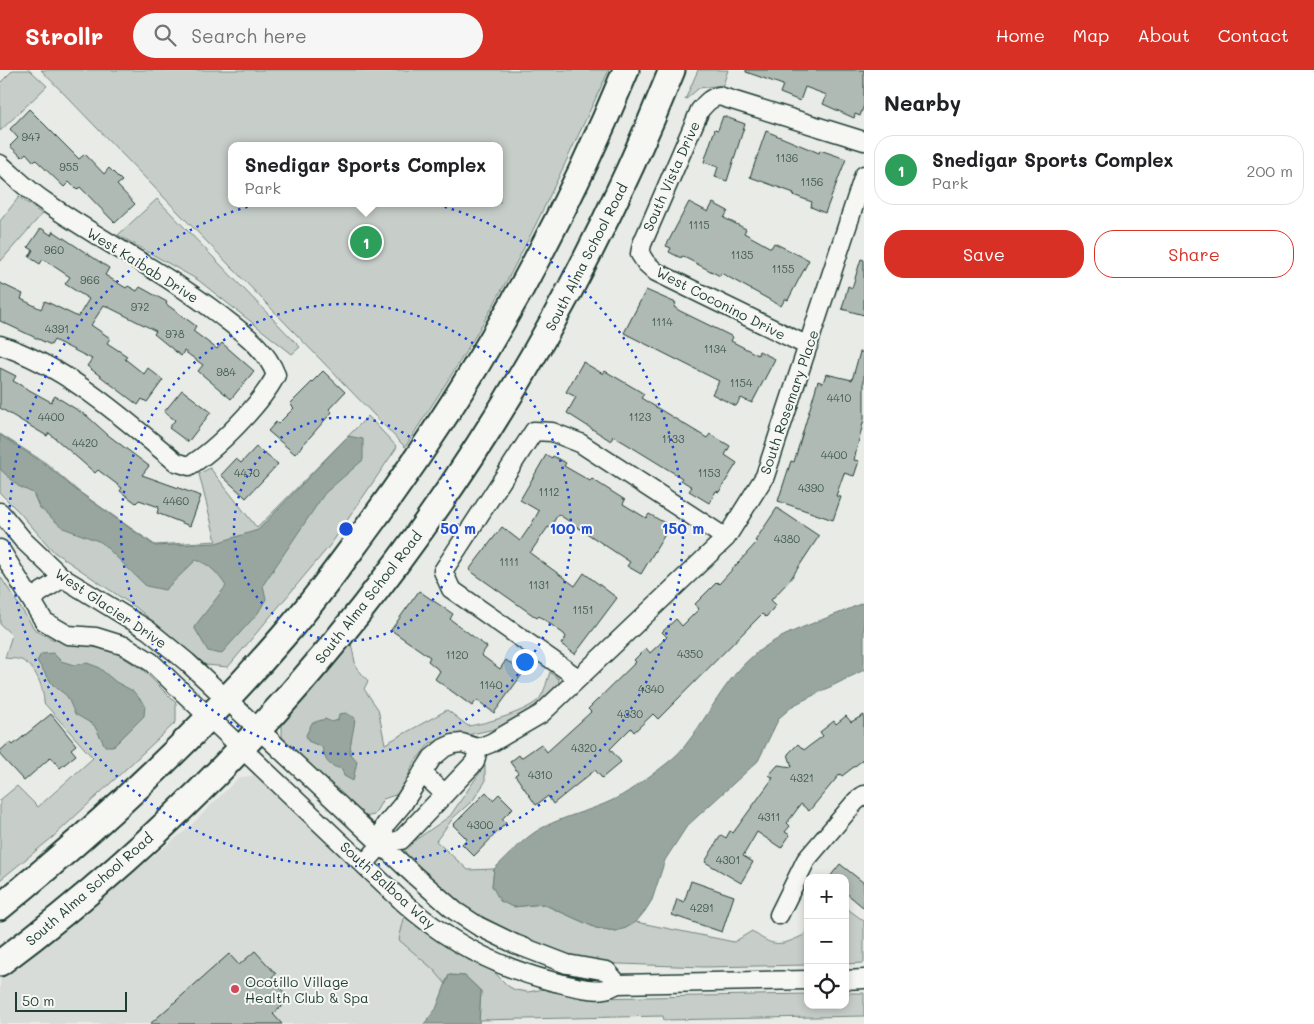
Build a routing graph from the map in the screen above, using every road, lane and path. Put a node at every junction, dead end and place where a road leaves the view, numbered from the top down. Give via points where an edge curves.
1 (626, 70) edge
2 (672, 70) edge
3 (864, 141) edge
4 (0, 164) edge
5 (864, 176) edge
6 (640, 254) joint
7 (0, 345) edge
8 (808, 346) junction
9 (0, 512) edge
10 (726, 538) junction
11 (0, 549) edge
12 (63, 578) junction
13 (33, 602) junction
14 (578, 678) junction
15 (226, 700) junction
16 (208, 717) junction
17 (258, 729) junction
18 (240, 748) junction
19 (478, 748) junction
20 (422, 773) junction
21 (445, 794) junction
22 (864, 795) edge
23 (382, 844) junction
24 (364, 864) junction
25 (0, 907) edge
26 (778, 915) dead end
27 (546, 957) junction
28 (0, 963) edge
29 (542, 978) junction
30 (864, 979) edge
31 (804, 980) edge
32 (849, 980) edge
33 (618, 984) junction

1 - 15 main road via 556,224 468,381 396,490 333,575
2 - 17 main road, South Alma School Road via 608,216 512,392 456,479 366,604
3 - 6 street, South Vista Drive via 719,96 707,101 696,119
4 - 7 street, West Kaibab Drive via 42,200 154,269 242,332 272,362 276,375 268,391 204,458 189,466 176,462 69,378 21,352
5 - 8 street, South Rosemary Place
6 - 8 street, West Coconino Drive via 656,272
8 - 10 street, South Rosemary Place via 765,476
9 - 12 street, West Glacier Drive via 23,540
10 - 14 street, South Rosemary Place
10 - 14 street via 580,442 552,432 534,431 443,572 451,589
11 - 13 street, West Glacier Drive
12 - 13 street via 38,594
12 - 15 street, West Glacier Drive via 148,630
13 - 16 street, West Glacier Drive via 44,622 53,628 68,635 125,646 151,662
14 - 19 street, South Rosemary Place via 541,714
15 - 16 main road
15 - 17 street, West Glacier Drive
16 - 18 street, West Glacier Drive
16 - 25 main road via 117,807
17 - 18 main road, South Alma School Road
17 - 23 street, South Balboa Way
18 - 24 street, South Balboa Way
18 - 28 main road, South Alma School Road via 148,839
19 - 20 street via 462,743 444,748
19 - 21 street via 475,762
20 - 21 street
20 - 23 street via 385,825
21 - 23 street via 401,840
22 - 26 street via 806,860
23 - 24 street
23 - 27 street, South Balboa Way via 455,911 496,936
24 - 29 street, South Balboa Way via 418,916 440,932 485,958
27 - 29 street
27 - 33 street, South Balboa Way via 607,971
29 - 33 street, South Balboa Way via 570,986 604,990
30 - 32 street
31 - 33 street, South Balboa Way

